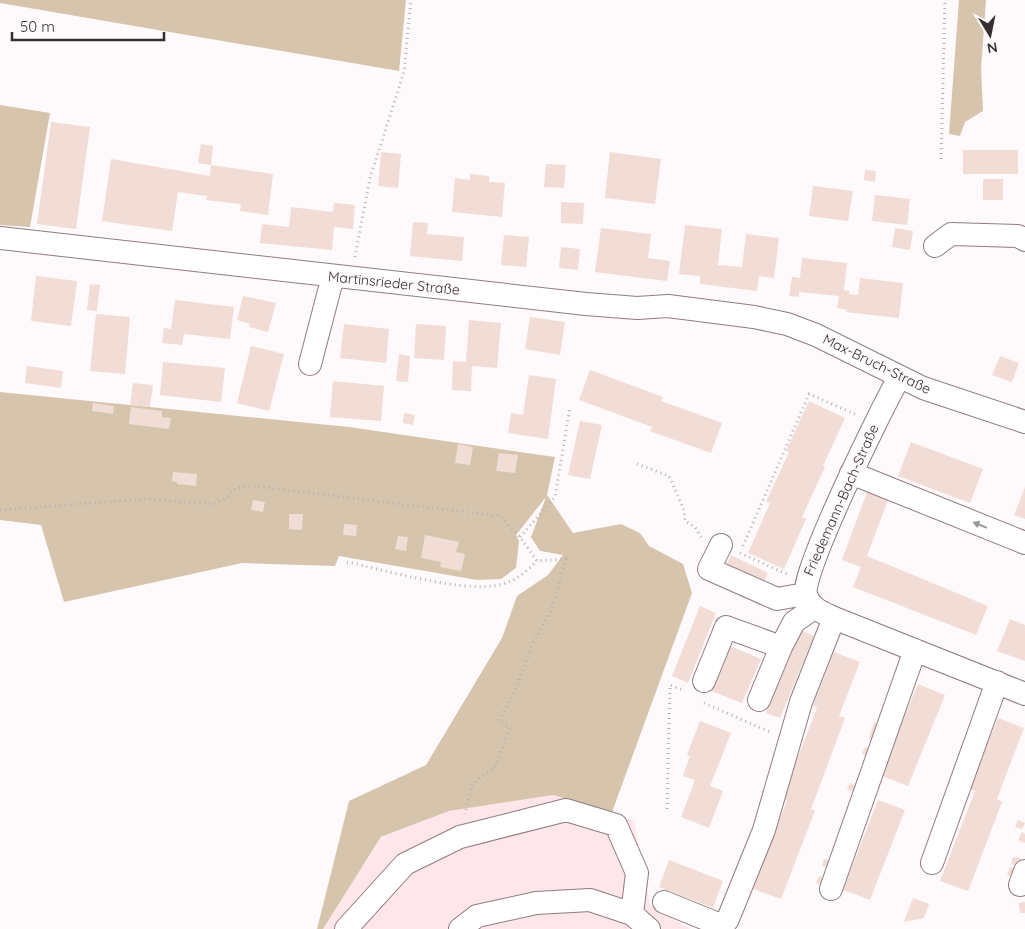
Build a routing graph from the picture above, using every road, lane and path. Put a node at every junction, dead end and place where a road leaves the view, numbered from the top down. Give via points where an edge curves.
1 (411, 0) edge
2 (945, 0) edge
3 (941, 158) dead end
4 (0, 238) edge
5 (1025, 240) edge
6 (935, 246) dead end
7 (342, 277) junction
8 (787, 324) joint
9 (310, 364) dead end
10 (899, 378) junction
11 (570, 407) dead end
12 (1025, 422) edge
13 (875, 423) junction
14 (637, 464) dead end
15 (852, 473) junction
16 (0, 510) edge
17 (520, 537) junction
18 (1025, 543) edge
19 (718, 552) joint
20 (347, 562) dead end
21 (537, 562) junction
22 (808, 595) junction
23 (834, 618) junction
24 (781, 647) junction
25 (915, 650) junction
26 (998, 682) junction
27 (698, 691) junction
28 (1025, 694) edge
29 (759, 700) dead end
30 (791, 741) junction
31 (471, 786) dead end
32 (667, 808) dead end
33 (932, 863) dead end
34 (831, 889) dead end
35 (664, 902) dead end
36 (632, 914) junction
37 (346, 929) edge
38 (460, 929) edge
39 (648, 929) edge

1 - 7 path via 404,72
2 - 3 path
4 - 7 street, Martinsrieder Straße
5 - 6 street via 1018,236 951,234
7 - 8 street, Martinsrieder Straße via 594,305 668,306
7 - 9 street
8 - 10 street, Max-Bruch-Straße via 816,334
10 - 12 street, Max-Bruch-Straße
10 - 13 street, Friedemann-Bach-Straße
11 - 17 path via 555,497
13 - 15 street, Friedemann-Bach-Straße
13 - 22 path via 809,394 740,553
14 - 19 path via 669,476 684,510 685,521
18 -> 15 street
15 - 22 street, Friedemann-Bach-Straße
16 - 17 path via 145,499 212,504 227,498 236,488 253,486 500,516
17 - 21 path
19 - 22 street via 710,569 777,599
20 - 21 path via 474,587 499,585 523,575
21 - 31 path via 566,559 551,610 499,721 510,728 496,766
22 - 23 street
22 - 24 street
23 - 25 street
23 - 30 street via 801,702
24 - 27 street via 726,627
24 - 29 street
25 - 26 street
25 - 34 street
26 - 28 street
26 - 33 street
27 - 30 path
27 - 32 path via 670,684
30 - 35 street via 764,830 723,926
36 - 37 street via 637,872 616,825 566,810 460,838 405,864
36 - 38 street via 590,900 536,903 477,916
36 - 39 street

